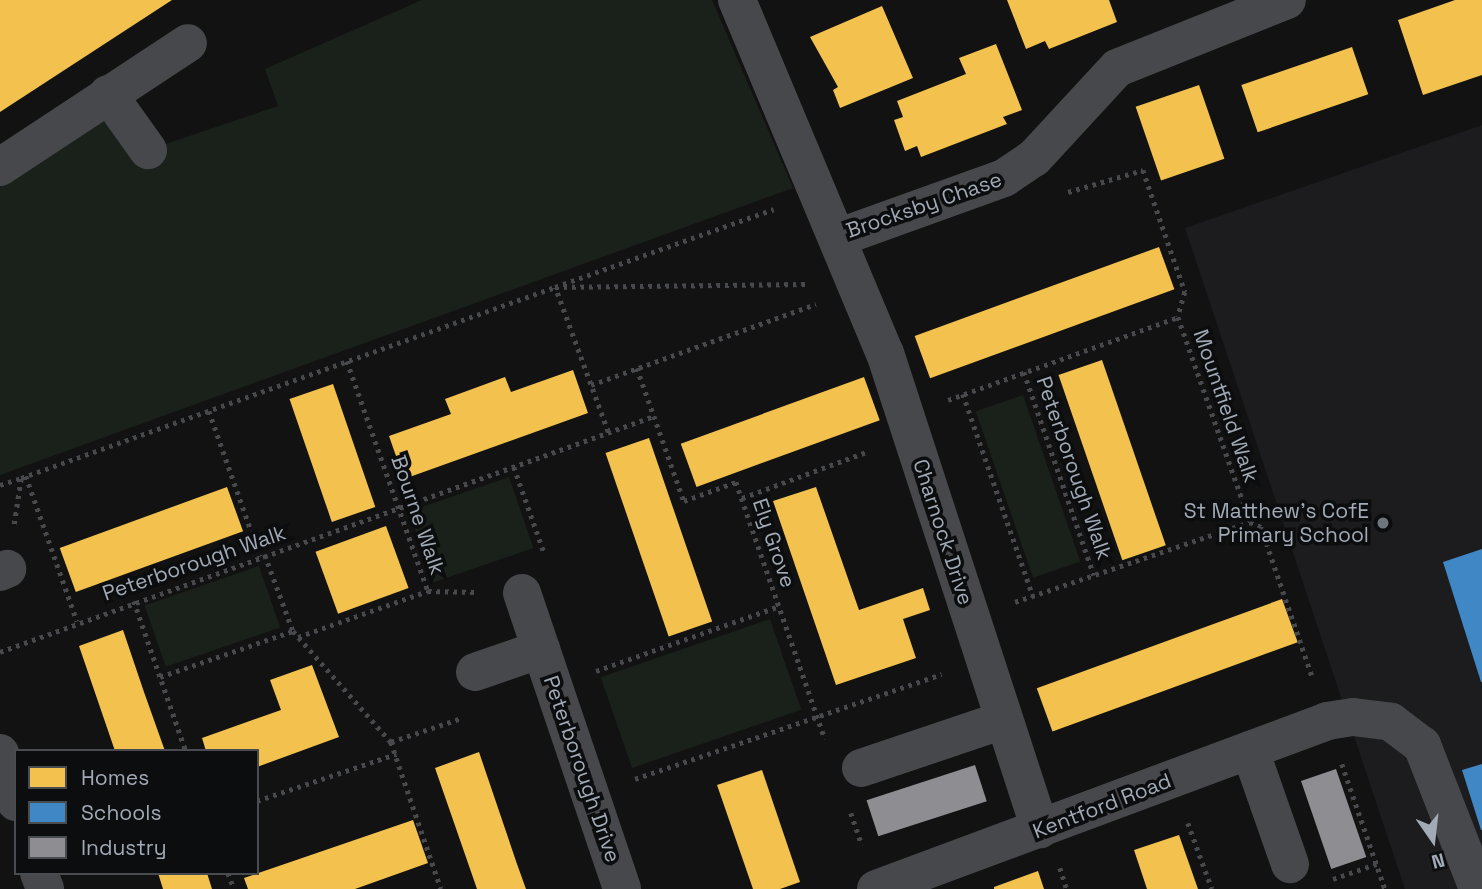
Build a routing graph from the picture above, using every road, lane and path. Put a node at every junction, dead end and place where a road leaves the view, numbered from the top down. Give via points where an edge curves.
1 (737, 0) edge
2 (1287, 0) edge
3 (1249, 6) edge
4 (188, 43) dead end
5 (108, 94) junction
6 (148, 150) dead end
7 (0, 167) edge
8 (1022, 168) junction
9 (821, 192) junction
10 (840, 237) junction
11 (858, 286) junction
12 (555, 287) junction
13 (1178, 317) junction
14 (347, 361) junction
15 (637, 368) junction
16 (1024, 372) junction
17 (591, 384) junction
18 (963, 394) junction
19 (209, 411) junction
20 (654, 416) junction
21 (908, 425) junction
22 (608, 432) junction
23 (514, 467) junction
24 (21, 478) junction
25 (0, 485) edge
26 (742, 498) junction
27 (399, 508) junction
28 (1250, 522) junction
29 (263, 556) junction
30 (3, 571) edge
31 (1094, 575) junction
32 (428, 592) junction
33 (522, 593) junction
34 (1033, 596) junction
35 (134, 601) junction
36 (780, 606) junction
37 (971, 616) junction
38 (293, 631) junction
39 (298, 637) junction
40 (541, 649) junction
41 (0, 652) edge
42 (984, 658) junction
43 (475, 672) dead end
44 (160, 677) junction
45 (554, 686) junction
46 (818, 717) junction
47 (1004, 720) junction
48 (1327, 721) junction
49 (827, 743) dead end
50 (185, 749) edge
51 (1250, 750) junction
52 (0, 753) edge
53 (396, 754) junction
54 (861, 768) dead end
55 (1173, 779) junction
56 (590, 794) junction
57 (14, 796) edge
58 (259, 800) edge
59 (850, 809) dead end
60 (1040, 830) junction
61 (1290, 864) dead end
62 (1376, 864) junction
63 (1329, 881) dead end
64 (441, 889) edge
65 (622, 889) edge
66 (878, 889) edge
67 (1212, 889) edge
68 (1385, 889) edge
69 (1478, 889) edge

1 - 9 street, Brocksby Chase
2 - 3 street, Brocksby Chase
3 - 8 street, Brocksby Chase via 1116,68
4 - 5 street
5 - 6 street
5 - 7 street
8 - 10 street, Brocksby Chase
8 - 13 path, Mountfield Walk via 1069,192 1143,170 1185,292
9 - 10 street, Brocksby Chase
9 - 12 path
10 - 11 street, Charnock Drive
11 - 12 path
11 - 15 path
11 - 21 street, Charnock Drive
12 - 14 path
12 - 17 path
13 - 16 path, Peterborough Walk
13 - 28 path, Mountfield Walk
14 - 19 path
14 - 27 path, Bourne Walk
15 - 17 path
15 - 20 path
16 - 18 path, Peterborough Walk
16 - 31 path, Peterborough Walk
17 - 22 path
18 - 21 path, Peterborough Walk
18 - 34 path
19 - 24 path
19 - 29 path
20 - 22 path
20 - 26 path, Ely Grove via 684,501 736,482
21 - 26 path, Peterborough Walk
21 - 37 street, Charnock Drive
22 - 23 path
23 - 27 path
23 - 33 path via 545,555
24 - 25 path
24 - 30 path
26 - 36 path, Ely Grove
27 - 29 path, Peterborough Walk
27 - 32 path, Bourne Walk
28 - 31 path, Peterborough Walk
28 - 48 path, Mountfield Walk via 1261,527
29 - 35 path, Peterborough Walk
29 - 38 path
31 - 34 path, Peterborough Walk
32 - 33 path, Bourne Walk
32 - 39 path
33 - 40 street, Peterborough Drive
34 - 37 path, Peterborough Walk
35 - 41 path, Peterborough Walk
35 - 44 path
36 - 45 path
36 - 46 path, Ely Grove
37 - 42 street, Charnock Drive
38 - 39 path
38 - 44 path
39 - 53 path
40 - 43 street, Peterborough Drive
40 - 45 street, Peterborough Drive
42 - 46 path
42 - 47 street, Charnock Drive
44 - 50 path
45 - 56 street, Peterborough Drive
46 - 49 path, Ely Grove
46 - 56 path
47 - 54 street
47 - 60 street, Charnock Drive
48 - 51 street, Kentford Road
48 - 62 path, Mountfield Walk
48 - 69 street, Kentford Road via 1372,717 1406,729 1422,745
51 - 55 street, Kentford Road
51 - 61 street
52 - 57 street
53 - 58 path
53 - 64 path
55 - 60 street, Kentford Road
55 - 67 path
56 - 65 street, Peterborough Drive
59 - 66 path
60 - 66 street, Kentford Road
62 - 63 path
62 - 68 path, Mountfield Walk

